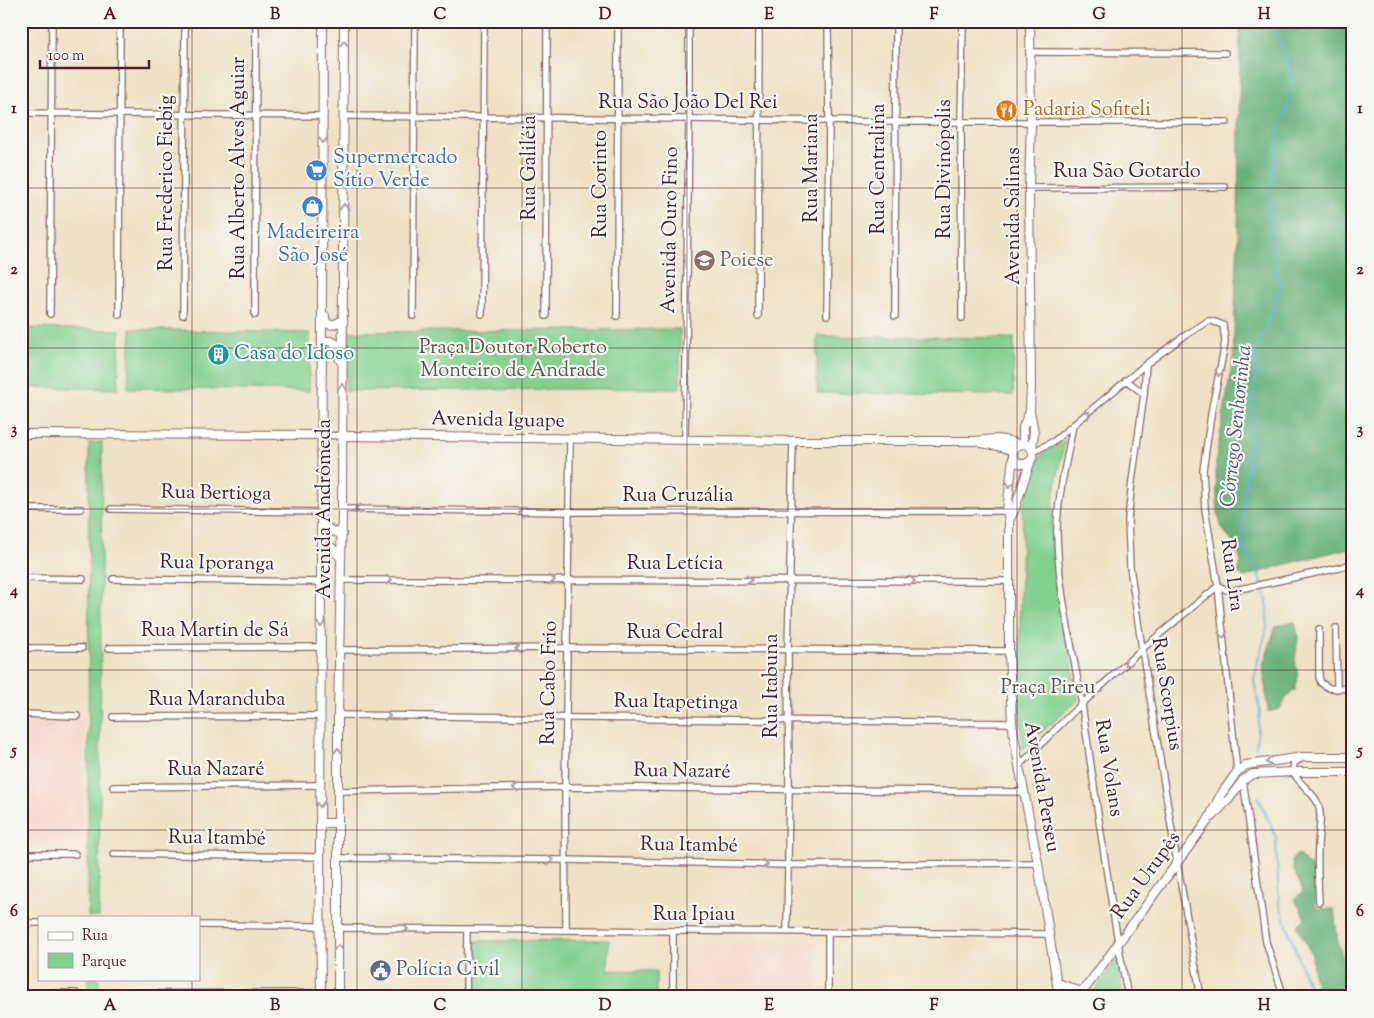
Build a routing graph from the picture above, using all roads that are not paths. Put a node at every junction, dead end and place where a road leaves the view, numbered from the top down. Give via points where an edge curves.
1 (52, 21) edge
2 (120, 21) edge
3 (185, 21) edge
4 (256, 21) edge
5 (324, 21) edge
6 (344, 21) edge
7 (415, 21) edge
8 (484, 21) edge
9 (547, 21) edge
10 (618, 21) edge
11 (689, 21) edge
12 (759, 21) edge
13 (828, 21) edge
14 (896, 21) edge
15 (963, 21) edge
16 (1030, 21) edge
17 (1030, 52) junction
18 (1225, 53) dead end
19 (21, 113) edge
20 (51, 113) junction
21 (120, 114) junction
22 (184, 115) junction
23 (256, 115) junction
24 (323, 116) junction
25 (344, 116) junction
26 (414, 117) junction
27 (483, 117) junction
28 (546, 118) junction
29 (618, 119) junction
30 (690, 119) junction
31 (760, 120) junction
32 (829, 120) junction
33 (896, 122) junction
34 (962, 122) junction
35 (1227, 122) dead end
36 (1031, 123) junction
37 (1225, 187) dead end
38 (1029, 188) junction
39 (322, 296) junction
40 (50, 314) dead end
41 (482, 314) dead end
42 (119, 315) dead end
43 (182, 315) dead end
44 (255, 315) dead end
45 (827, 315) dead end
46 (413, 316) dead end
47 (546, 316) dead end
48 (617, 316) dead end
49 (758, 316) dead end
50 (895, 316) dead end
51 (962, 318) dead end
52 (343, 320) junction
53 (322, 341) junction
54 (1146, 364) junction
55 (342, 369) junction
56 (1126, 380) junction
57 (1144, 394) junction
58 (1030, 410) junction
59 (1074, 425) junction
60 (21, 434) edge
61 (322, 435) junction
62 (342, 436) junction
63 (570, 438) junction
64 (685, 439) junction
65 (793, 440) junction
66 (975, 441) junction
67 (1022, 444) junction
68 (1032, 450) junction
69 (1013, 454) junction
70 (1031, 460) junction
71 (21, 509) edge
72 (82, 509) dead end
73 (111, 509) dead end
74 (342, 509) junction
75 (1010, 511) junction
76 (322, 512) junction
77 (569, 512) junction
78 (790, 512) junction
79 (322, 521) junction
80 (342, 534) junction
81 (321, 544) junction
82 (341, 558) junction
83 (1352, 564) edge
84 (21, 578) edge
85 (83, 579) dead end
86 (113, 579) dead end
87 (341, 580) junction
88 (567, 580) junction
89 (789, 580) junction
90 (1010, 581) junction
91 (321, 582) junction
92 (1218, 586) junction
93 (1336, 628) dead end
94 (1319, 629) dead end
95 (321, 647) junction
96 (21, 648) edge
97 (82, 648) dead end
98 (109, 648) dead end
99 (567, 648) junction
100 (1142, 649) junction
101 (340, 650) junction
102 (788, 650) junction
103 (1009, 650) junction
104 (1353, 688) edge
105 (1337, 689) junction
106 (1082, 704) junction
107 (21, 714) edge
108 (338, 715) junction
109 (77, 716) dead end
110 (321, 716) junction
111 (114, 717) dead end
112 (566, 717) junction
113 (788, 721) junction
114 (1012, 723) junction
115 (1303, 757) junction
116 (1353, 757) edge
117 (1019, 766) junction
118 (1237, 772) junction
119 (1293, 772) junction
120 (1353, 772) edge
121 (1243, 780) junction
122 (320, 785) junction
123 (112, 787) dead end
124 (564, 787) junction
125 (789, 790) junction
126 (338, 791) junction
127 (1025, 792) junction
128 (1207, 822) junction
129 (320, 823) junction
130 (338, 823) junction
131 (21, 854) edge
132 (75, 854) dead end
133 (114, 854) dead end
134 (320, 857) junction
135 (339, 858) junction
136 (566, 860) junction
137 (1177, 862) junction
138 (1038, 863) junction
139 (787, 864) junction
140 (1318, 902) dead end
141 (21, 923) edge
142 (38, 923) edge
143 (200, 925) edge
144 (321, 926) junction
145 (338, 928) junction
146 (467, 930) junction
147 (566, 930) junction
148 (672, 931) junction
149 (787, 931) junction
150 (828, 932) junction
151 (1050, 934) junction
152 (1117, 943) junction
153 (320, 967) junction
154 (338, 967) junction
155 (1058, 983) junction
156 (76, 993) dead end
157 (21, 994) edge
158 (111, 994) dead end
159 (1081, 994) edge
160 (321, 995) edge
161 (338, 997) edge
162 (466, 997) edge
163 (673, 997) edge
164 (828, 997) edge
165 (1059, 997) edge
166 (1128, 997) edge
167 (1202, 997) edge
168 (1284, 997) edge

1 - 20 street
2 - 21 street
3 - 22 street, Rua Frederico Fiebig
4 - 23 street, Rua Alberto Alves Aguiar
5 - 24 street, Avenida Andrômeda
25 -> 6 street, Avenida Andrômeda
7 - 26 street
8 - 27 street
9 - 28 street, Rua Galiléia
10 - 29 street, Rua Corinto
11 - 30 street, Avenida Ouro Fino
12 - 31 street
13 - 32 street, Rua Mariana
14 - 33 street, Rua Centralina
15 - 34 street, Rua Divinópolis
16 - 17 street, Avenida Salinas
17 - 18 street
17 - 36 street, Avenida Salinas
19 - 20 street
20 - 21 street
20 - 40 street
21 - 22 street
21 - 42 street
22 - 23 street
22 - 43 street, Rua Frederico Fiebig
23 - 24 street
23 - 44 street, Rua Alberto Alves Aguiar
24 -> 39 street, Avenida Andrômeda
25 - 26 street, Rua São João Del Rei
52 -> 25 street, Avenida Andrômeda
26 - 27 street, Rua São João Del Rei
26 - 46 street
27 - 28 street, Rua São João Del Rei
27 - 41 street
28 - 29 street, Rua São João Del Rei
28 - 47 street, Rua Galiléia
29 - 30 street, Rua São João Del Rei
29 - 48 street, Rua Corinto
30 - 31 street, Rua São João Del Rei
30 - 64 street, Avenida Ouro Fino
31 - 32 street, Rua São João Del Rei
31 - 49 street
32 - 33 street, Rua São João Del Rei
32 - 45 street, Rua Mariana
33 - 34 street, Rua São João Del Rei
33 - 50 street, Rua Centralina
34 - 36 street, Rua São João Del Rei
34 - 51 street, Rua Divinópolis
35 - 36 street, Rua São João Del Rei
36 - 38 street, Avenida Salinas
37 - 38 street, Rua São Gotardo
38 - 58 street, Avenida Salinas
39 - 52 street via 327,323 332,325
39 - 53 street, Avenida Andrômeda
52 - 55 street, Avenida Andrômeda
53 - 55 street via 334,343
53 - 61 street, Avenida Andrômeda
54 - 56 street
54 - 57 street, Rua Scorpius
54 -> 92 street, Rua Lira via 1208,321 1223,325 1225,341 1203,470 1205,508
62 -> 55 street, Avenida Andrômeda
56 - 57 street
59 -> 56 street
57 - 100 street, Rua Scorpius via 1128,520 1130,567
58 - 67 street, Avenida Salinas via 1023,427
58 - 68 street, Avenida Salinas via 1034,432
59 - 68 street via 1054,441
59 - 106 street, Rua Volans via 1057,532 1059,574
60 - 61 street, Avenida Iguape
61 - 62 street, Avenida Iguape
61 - 76 street, Avenida Andrômeda
62 - 63 street, Avenida Iguape
62 - 74 street, Avenida Andrômeda
63 - 64 street, Avenida Iguape
63 - 77 street, Rua Cabo Frio
64 - 65 street, Avenida Iguape
65 - 66 street, Avenida Iguape
65 - 78 street, Rua Itabuna
66 - 67 street, Avenida Iguape via 1005,439
66 - 69 street, Avenida Iguape via 1003,447
67 - 68 street
67 - 69 street
68 - 70 street
69 - 70 street via 1017,462 1023,464
69 -> 75 street, Avenida Perseu
70 - 75 street, Avenida Perseu
71 - 72 street
73 - 76 street, Rua Bertioga
77 -> 74 street, Rua Cruzália
74 - 80 street, Avenida Andrômeda
75 - 78 street, Rua Cruzália
75 - 90 street, Avenida Perseu
76 - 79 street, Avenida Andrômeda
77 - 78 street, Rua Cruzália
77 - 88 street, Rua Cabo Frio
78 - 89 street, Rua Itabuna
79 - 80 street via 331,531
79 - 81 street, Avenida Andrômeda
80 - 82 street, Avenida Andrômeda
81 - 82 street via 331,547
81 - 91 street, Avenida Andrômeda
82 - 87 street, Avenida Andrômeda
83 - 92 street via 1235,590
84 - 85 street
86 - 91 street, Rua Iporanga
87 -> 88 street, Rua Letícia
87 - 101 street, Avenida Andrômeda
88 -> 89 street, Rua Letícia
88 - 99 street, Rua Cabo Frio
89 -> 90 street, Rua Letícia
89 - 102 street, Rua Itabuna
90 - 103 street, Avenida Perseu
91 -> 95 street, Avenida Andrômeda
92 - 100 street
92 -> 118 street, Rua Lira
93 - 105 street
94 - 105 street via 1321,684
95 - 98 street, Rua Martin de Sá
95 - 110 street, Avenida Andrômeda
96 - 97 street
99 -> 101 street, Rua Cedral
99 - 102 street, Rua Cedral
99 - 112 street, Rua Cabo Frio
100 -> 106 street
100 - 137 street, Rua Scorpius
101 - 108 street, Avenida Andrômeda
102 - 103 street, Rua Cedral
102 - 113 street, Rua Itabuna
103 - 114 street, Avenida Perseu
104 - 105 street
106 - 117 street
106 - 152 street, Rua Volans
107 - 109 street
108 -> 112 street, Rua Itapetinga
126 -> 108 street, Avenida Andrômeda
110 - 111 street, Rua Maranduba
110 - 122 street, Avenida Andrômeda
112 - 113 street, Rua Itapetinga
112 - 124 street, Rua Cabo Frio
113 - 114 street, Rua Itapetinga
113 - 125 street, Rua Itabuna
114 - 117 street, Avenida Perseu
115 - 116 street
115 -> 118 street via 1246,765
115 - 119 street via 1294,763
117 - 127 street, Avenida Perseu
118 - 128 street, Rua Urupês
119 - 120 street
119 - 121 street via 1254,774
119 - 140 street via 1311,792 1320,813
121 - 128 street
121 - 168 street via 1266,942
122 - 123 street, Rua Nazaré
122 -> 129 street, Avenida Andrômeda
124 - 125 street, Rua Nazaré
124 -> 126 street, Rua Nazaré
124 - 136 street, Rua Cabo Frio
125 - 127 street, Rua Nazaré
125 - 139 street, Rua Itabuna
126 - 130 street, Avenida Andrômeda
127 - 138 street, Avenida Perseu
128 - 137 street, Rua Urupês
129 - 130 street
129 - 134 street, Avenida Andrômeda
130 - 135 street, Avenida Andrômeda
131 - 132 street
133 - 134 street, Rua Itambé
134 - 144 street, Avenida Andrômeda
135 -> 136 street, Rua Itambé
135 - 145 street, Avenida Andrômeda
136 -> 139 street, Rua Itambé
136 - 147 street, Rua Cabo Frio
137 - 152 street, Rua Urupês
137 - 167 street, Rua Scorpius
138 - 139 street, Rua Itambé
138 - 151 street, Avenida Perseu
139 - 149 street, Rua Itabuna
141 - 142 street
143 - 144 street
144 - 153 street, Avenida Andrômeda
145 -> 146 street, Rua Ipiau
154 -> 145 street, Avenida Andrômeda
146 - 147 street, Rua Ipiau
146 - 162 street
147 - 148 street, Rua Ipiau
148 - 149 street, Rua Ipiau
148 - 163 street
149 - 150 street, Rua Ipiau
150 - 151 street, Rua Ipiau
150 - 164 street
151 - 155 street, Avenida Perseu
152 - 159 street, Rua Urupês
152 - 166 street, Rua Volans
153 - 154 street
153 - 160 street, Avenida Andrômeda
154 - 161 street, Avenida Andrômeda
155 - 159 street
155 - 165 street, Avenida Perseu
156 - 157 street
158 - 160 street

